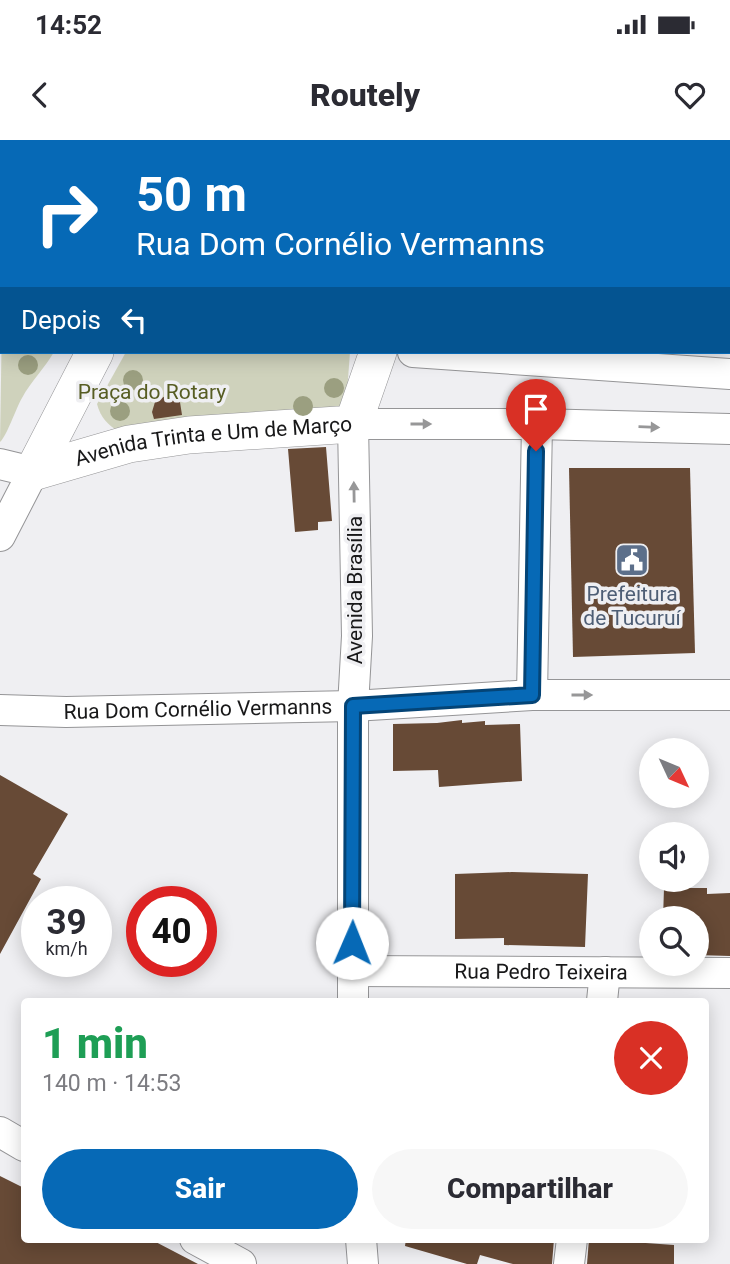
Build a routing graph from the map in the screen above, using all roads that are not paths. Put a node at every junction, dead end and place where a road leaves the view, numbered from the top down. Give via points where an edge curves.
1 (94, 354) edge
2 (377, 354) edge
3 (491, 354) edge
4 (530, 355) edge
5 (730, 374) edge
6 (353, 424) junction
7 (537, 424) junction
8 (730, 429) edge
9 (16, 468) edge
10 (0, 536) edge
11 (532, 695) junction
12 (730, 695) edge
13 (353, 706) junction
14 (0, 710) edge
15 (352, 971) junction
16 (730, 972) edge
17 (604, 987) edge
18 (353, 998) edge
19 (0, 1132) edge
20 (21, 1144) edge
21 (202, 1243) edge
22 (361, 1243) edge
23 (572, 1243) edge
24 (241, 1264) edge
25 (363, 1264) edge
26 (569, 1264) edge

1 - 9 main road
2 - 6 main road, Avenida Brasília
3 - 4 street
4 - 5 street
6 -> 7 street, Avenida Trinta e Um de Março
6 - 9 main road, Avenida Trinta e Um de Março via 189,435
13 -> 6 street, Avenida Brasília via 357,635
7 -> 8 street, Avenida Trinta e Um de Março
7 - 11 street
9 - 10 street
11 -> 12 street, Rua Dom Cornélio Vermanns
11 - 13 street, Rua Dom Cornélio Vermanns
13 - 14 street, Rua Dom Cornélio Vermanns
13 - 15 street, Avenida Brasília
15 - 17 street, Rua Pedro Teixeira
15 - 18 street, Avenida Brasília
16 - 17 street, Rua Pedro Teixeira
19 - 20 street
21 - 24 street
22 - 25 street
23 - 26 street

